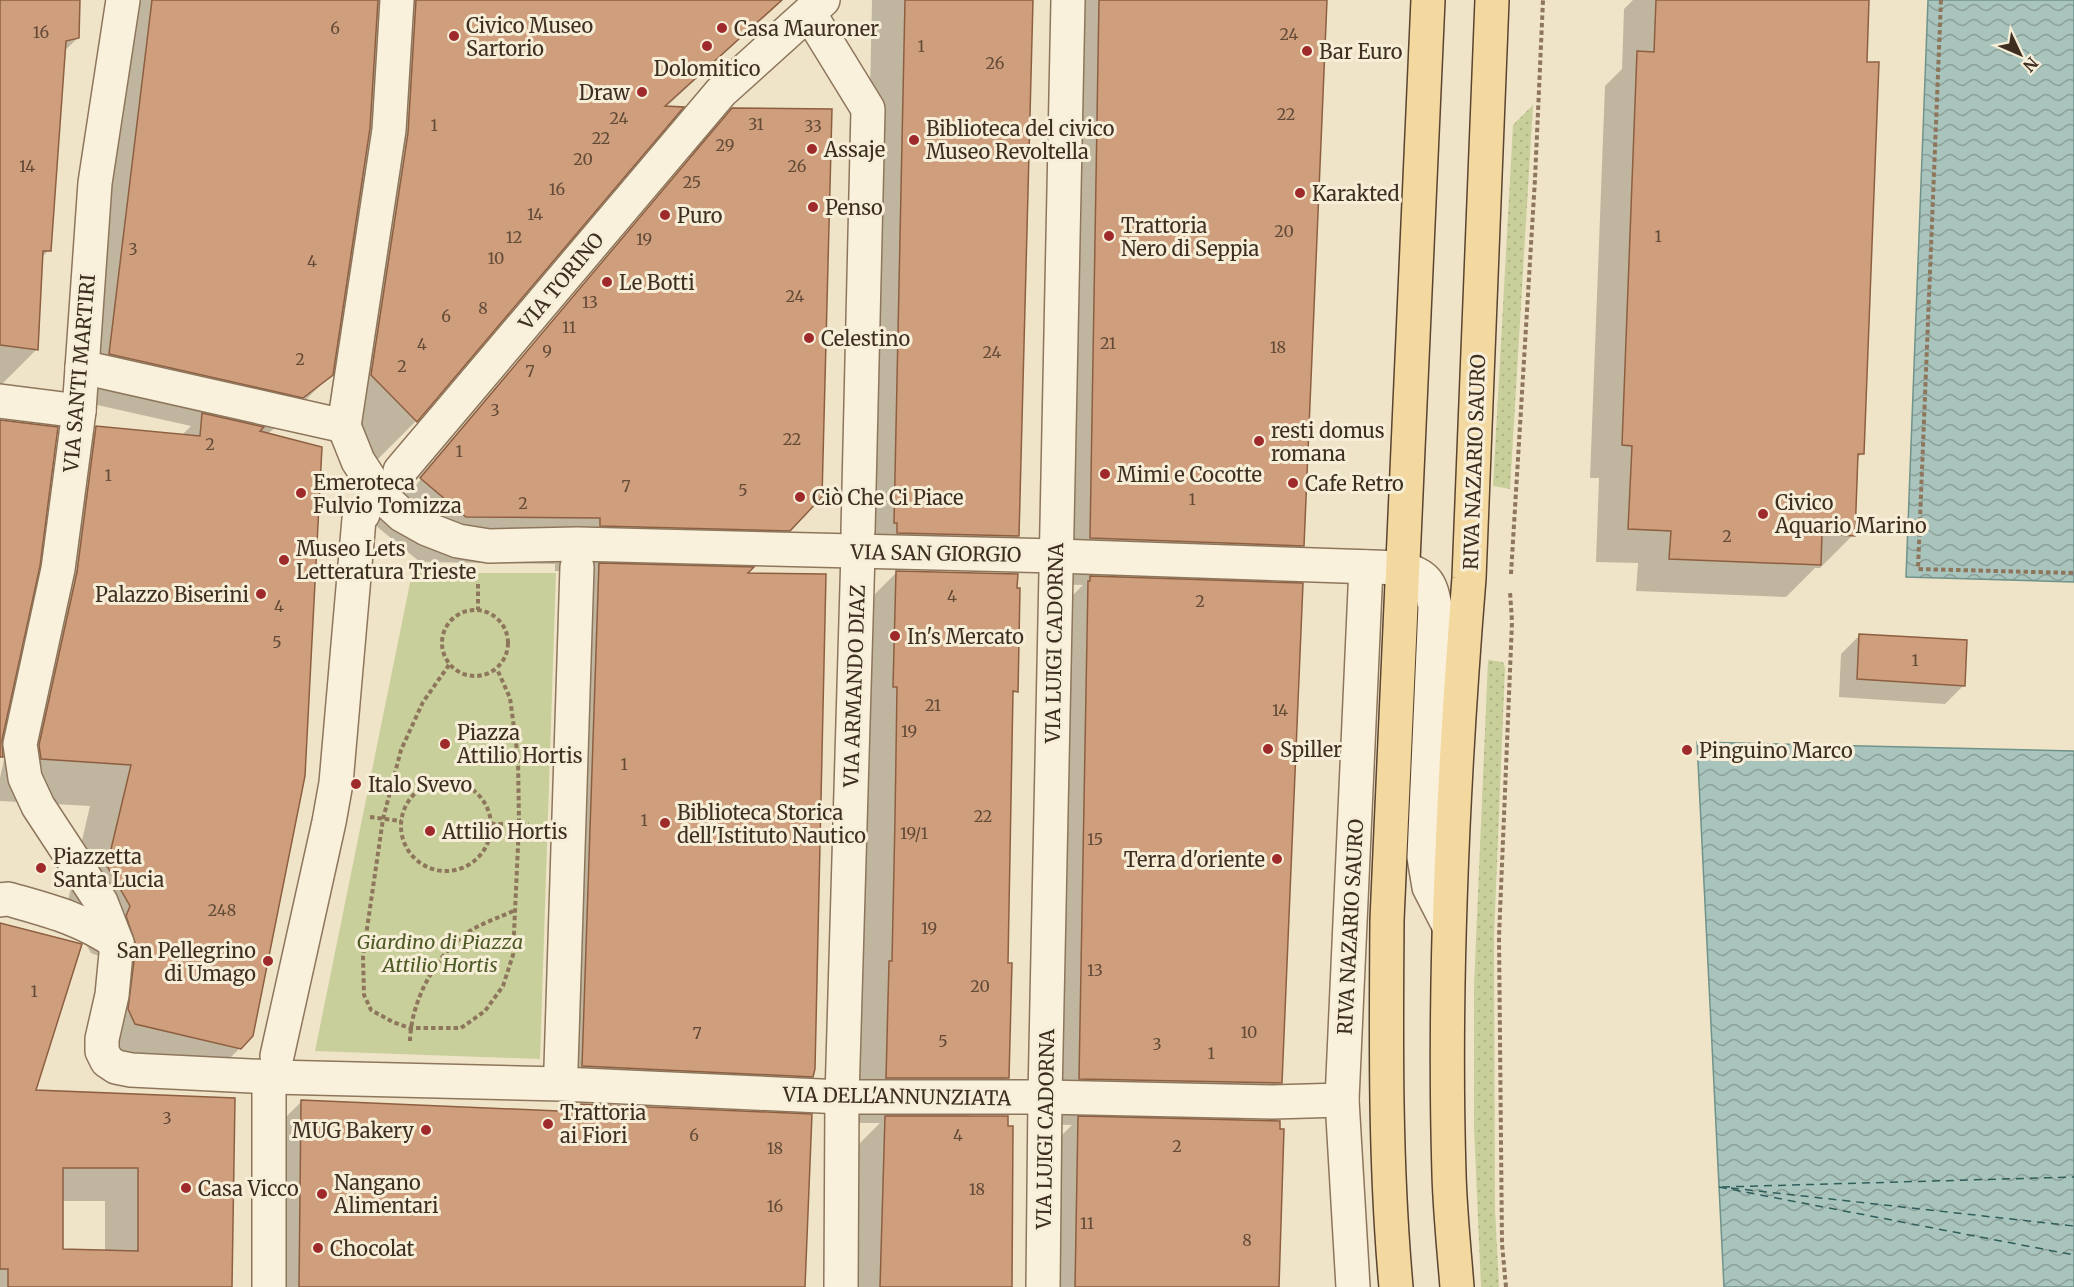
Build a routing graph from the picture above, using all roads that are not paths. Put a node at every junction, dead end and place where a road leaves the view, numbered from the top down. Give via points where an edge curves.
1 (123, 0) edge
2 (397, 0) edge
3 (1068, 0) edge
4 (1428, 0) edge
5 (1492, 0) edge
6 (816, 6) edge
7 (82, 367) junction
8 (0, 402) edge
9 (79, 411) junction
10 (344, 426) junction
11 (400, 471) dead end
12 (363, 514) dead end
13 (858, 541) junction
14 (577, 555) junction
15 (1056, 556) junction
16 (1366, 567) junction
17 (1402, 567) junction
18 (0, 900) edge
19 (1448, 924) junction
20 (117, 943) junction
21 (273, 1076) junction
22 (561, 1076) junction
23 (842, 1097) junction
24 (1045, 1097) junction
25 (1342, 1100) junction
26 (269, 1287) edge
27 (841, 1287) edge
28 (1043, 1287) edge
29 (1353, 1287) edge
30 (1396, 1287) edge
31 (1457, 1287) edge

1 - 7 street, VIA SANTI MARTIRI via 95,183
2 - 10 street via 389,130
3 - 15 street, VIA LUIGI CADORNA
4 - 17 main road, RIVA NAZARIO SAURO
5 - 19 main road, RIVA NAZARIO SAURO via 1469,578
6 - 11 street, VIA TORINO via 722,92
6 - 13 street, VIA ARMANDO DIAZ via 868,108
7 - 9 street, VIA SANTI MARTIRI
7 - 10 street
8 - 9 street
9 - 20 street, VIA SANTI MARTIRI via 58,569 20,744 25,778 38,806 101,902
10 - 14 street via 358,461 380,495 402,515 427,529 458,541
12 - 21 street via 359,519 336,783
13 - 14 street, VIA SAN GIORGIO
13 - 15 street, VIA SAN GIORGIO
13 - 23 street, VIA ARMANDO DIAZ
14 - 22 street
15 - 16 street, VIA SAN GIORGIO
15 - 24 street, VIA LUIGI CADORNA
16 - 17 street, VIA SAN GIORGIO
16 - 25 street, RIVA NAZARIO SAURO
17 - 19 street, RIVA NAZARIO SAURO via 1417,573 1431,587 1435,606 1424,857 1429,887
17 - 30 main road, RIVA NAZARIO SAURO via 1386,931 1390,1224
18 - 20 street via 74,918
19 - 31 main road, RIVA NAZARIO SAURO via 1449,1164
20 - 21 street via 112,995 102,1040 107,1061 131,1070
21 - 22 street
21 - 26 street
22 - 23 street, VIA DELL'ANNUNZIATA
23 - 24 street, VIA DELL'ANNUNZIATA
23 - 27 street, VIA ARMANDO DIAZ
24 - 25 street, VIA DELL'ANNUNZIATA
24 - 28 street, VIA LUIGI CADORNA
25 - 29 street, RIVA NAZARIO SAURO

